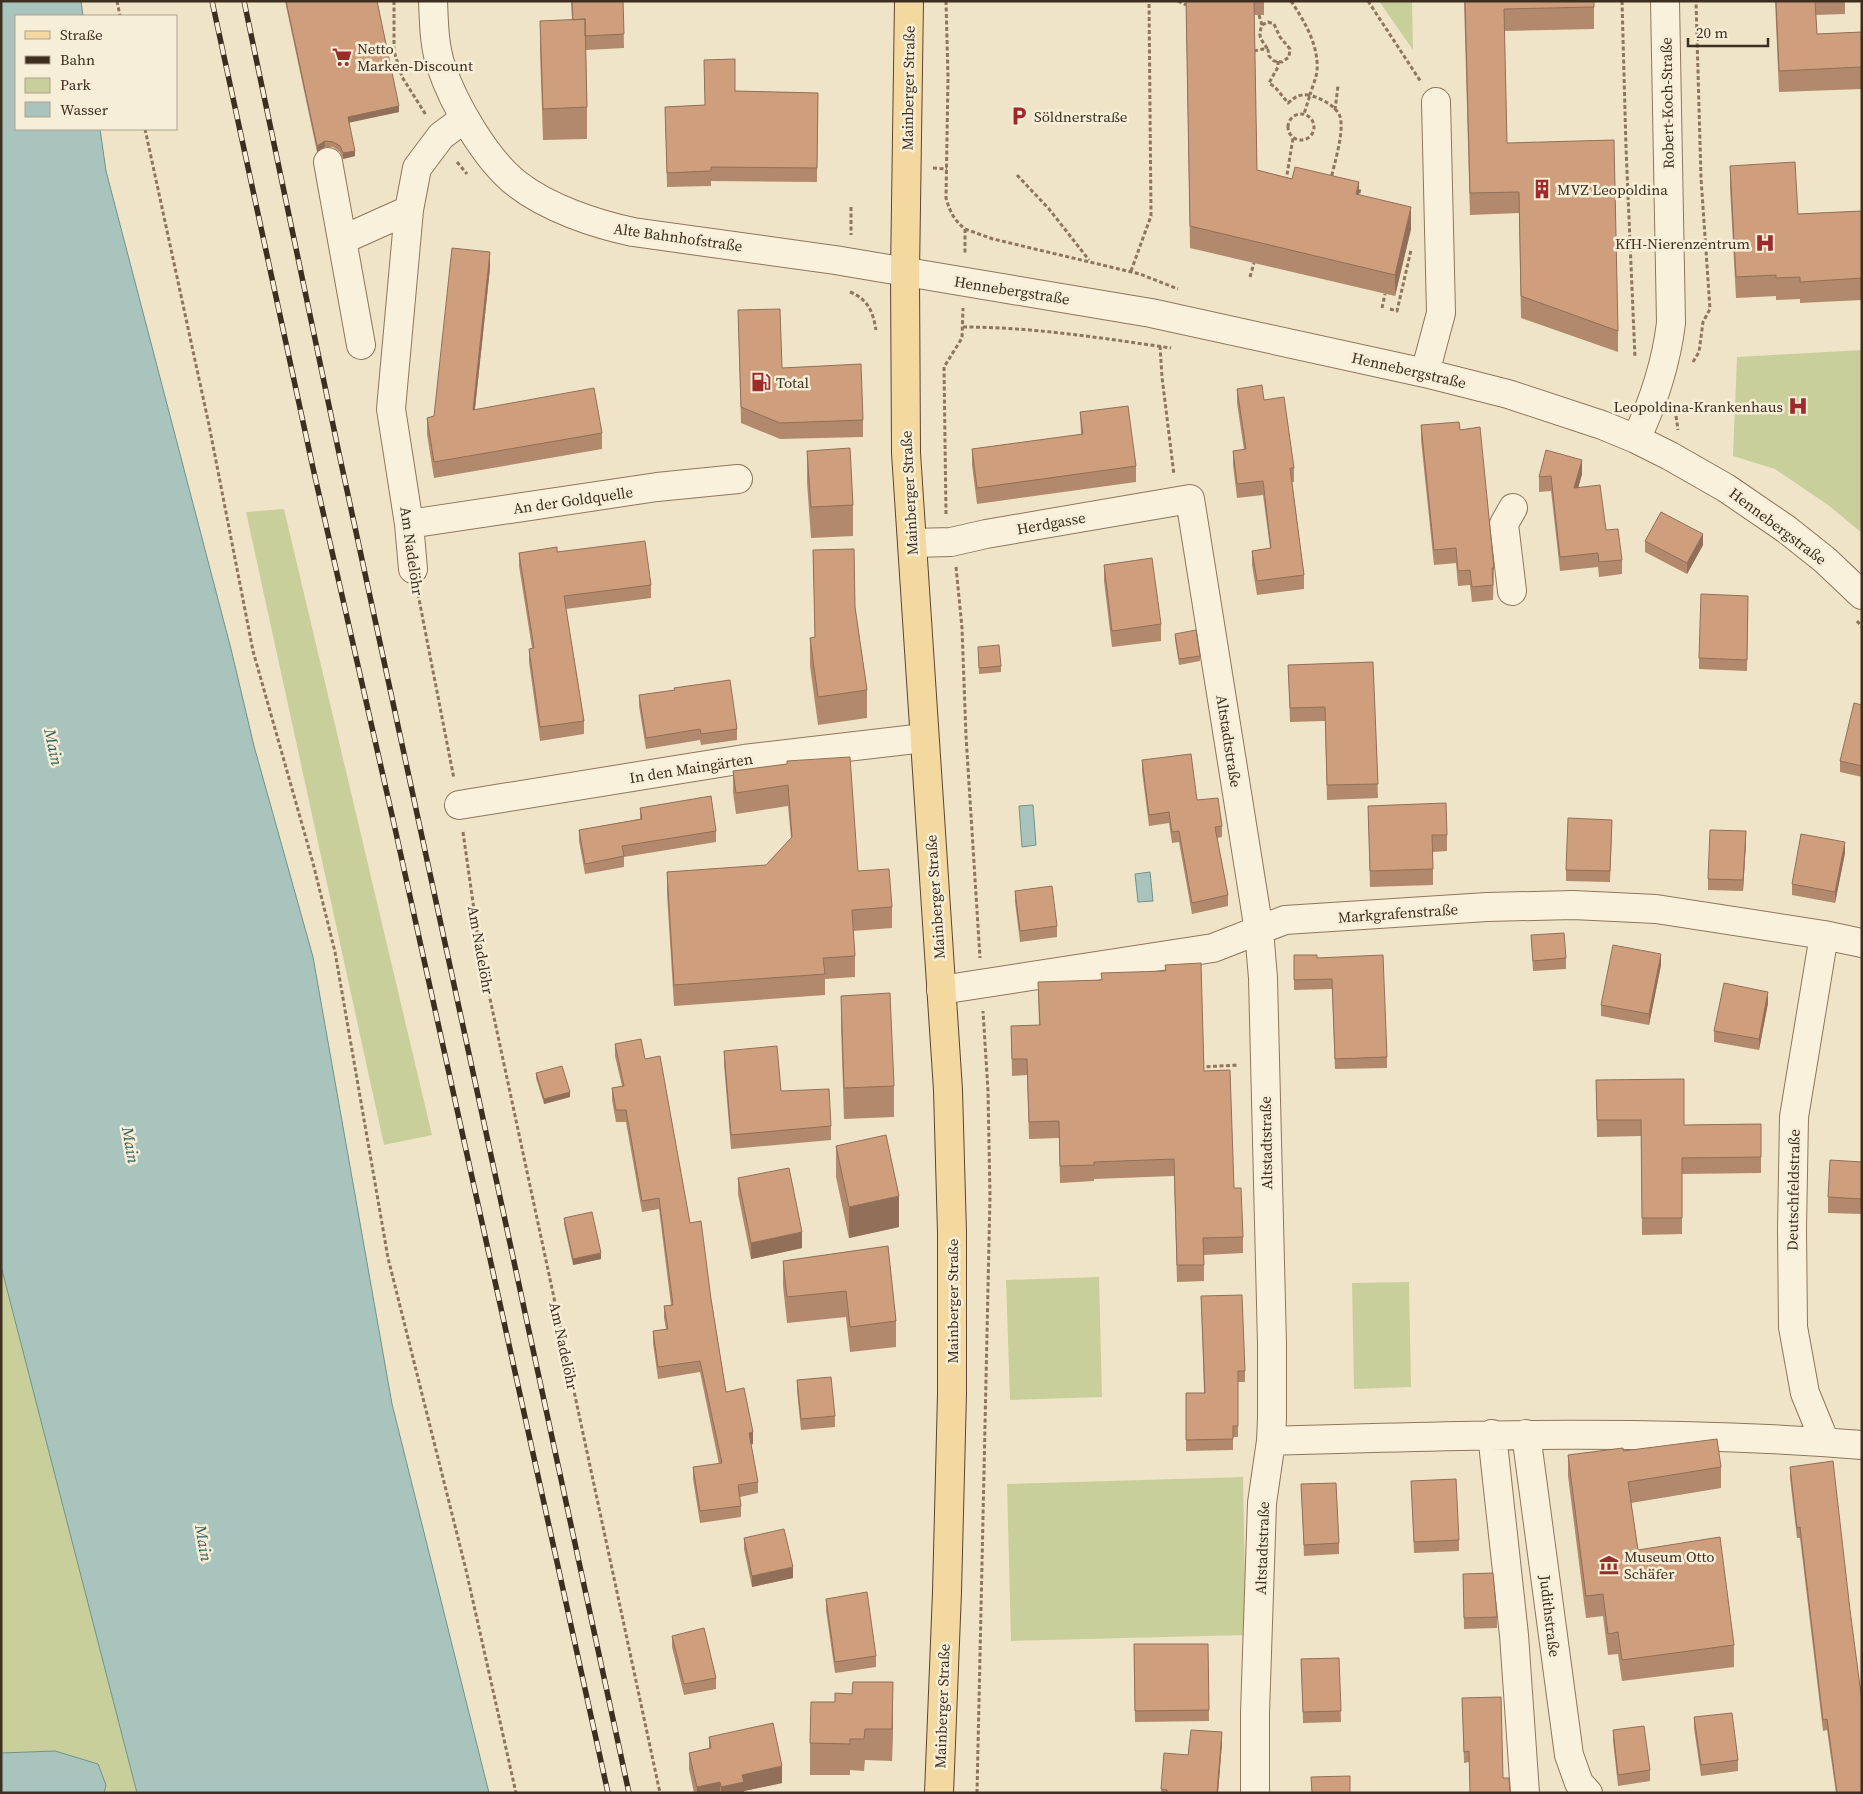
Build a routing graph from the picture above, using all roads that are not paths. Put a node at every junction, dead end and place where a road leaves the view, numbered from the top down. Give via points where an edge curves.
1 (434, 1) edge
2 (909, 1) edge
3 (1665, 1) edge
4 (1436, 102) road end
5 (465, 118) junction
6 (328, 162) dead end
7 (409, 210) junction
8 (342, 240) junction
9 (905, 273) junction
10 (361, 345) dead end
11 (1425, 373) junction
12 (1636, 439) junction
13 (738, 479) dead end
14 (1184, 500) joint
15 (1513, 508) dead end
16 (409, 524) junction
17 (912, 543) junction
18 (413, 569) road end
19 (1512, 591) dead end
20 (1858, 607) edge
21 (924, 738) junction
22 (459, 805) road end
23 (1259, 931) junction
24 (1824, 936) junction
25 (1862, 943) edge
26 (941, 990) junction
27 (1492, 1434) junction
28 (1526, 1434) junction
29 (1271, 1441) junction
30 (1825, 1442) junction
31 (1862, 1445) edge
32 (939, 1793) edge
33 (1255, 1793) edge
34 (1525, 1793) edge
35 (1588, 1793) edge

1 - 5 street, Alte Bahnhofstraße via 434,29 440,65
2 - 9 main road, Mainberger Straße
3 - 12 street, Robert-Koch-Straße via 1671,323 1661,378
4 - 11 street via 1441,313
5 - 7 street, Am Nadelöhr via 441,136 417,168
5 - 9 street, Alte Bahnhofstraße via 496,164 517,184 550,204 604,226
6 - 8 street
7 - 8 street
7 - 16 street, Am Nadelöhr via 391,409
8 - 10 street
9 - 11 street, Hennebergstraße via 1151,313
9 - 17 main road, Mainberger Straße via 906,453
11 - 12 street, Hennebergstraße via 1536,402
12 - 20 street, Hennebergstraße via 1670,456 1786,528 1825,560
13 - 16 street, An der Goldquelle via 657,487
14 - 17 street, Herdgasse via 951,542
14 - 23 street, Altstadtstraße
15 - 19 street via 1504,524
16 - 18 street, Am Nadelöhr
17 - 21 main road, Mainberger Straße
21 - 22 street, In den Maingärten via 744,759
21 - 26 main road, Mainberger Straße
23 - 24 street, Markgrafenstraße via 1285,920 1486,907 1573,905 1656,909
23 - 26 street, Markgrafenstraße via 1213,948
23 - 29 street, Altstadtstraße via 1263,978 1272,1344
24 - 25 street, Markgrafenstraße
24 - 30 street, Deutschfeldstraße via 1794,1117 1792,1229 1793,1327 1805,1393
26 - 32 main road, Mainberger Straße via 949,1132 952,1394
27 - 28 street
27 - 29 street
27 - 34 street via 1514,1635
28 - 30 street
28 - 35 street, Judithstraße via 1569,1755 1579,1783
29 - 33 street, Altstadtstraße via 1262,1503
30 - 31 street

